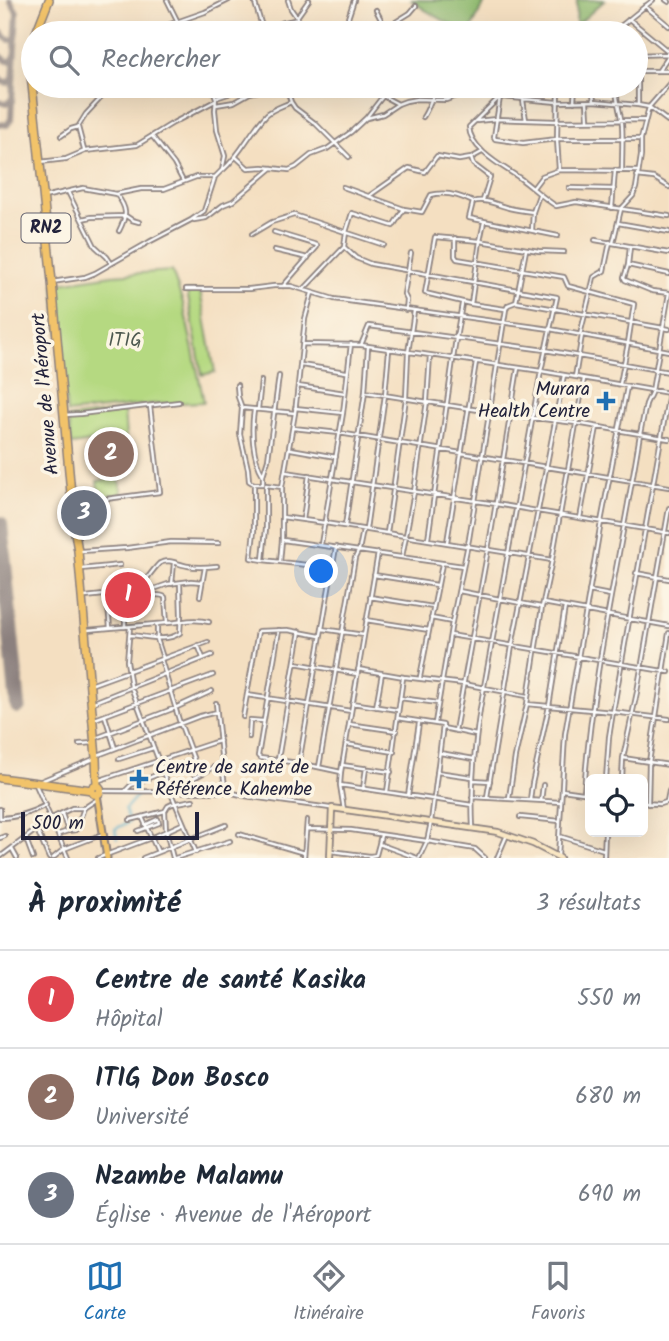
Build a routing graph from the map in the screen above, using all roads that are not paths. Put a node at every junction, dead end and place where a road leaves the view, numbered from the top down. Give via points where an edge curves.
1 (49, 0) edge
2 (167, 0) edge
3 (229, 0) edge
4 (254, 0) edge
5 (288, 0) edge
6 (309, 0) edge
7 (354, 0) edge
8 (653, 0) edge
9 (416, 6) dead end
10 (645, 6) junction
11 (376, 10) dead end
12 (297, 18) junction
13 (629, 19) junction
14 (41, 21) edge
15 (178, 21) edge
16 (180, 21) edge
17 (261, 21) edge
18 (287, 21) edge
19 (298, 21) edge
20 (347, 21) edge
21 (381, 21) edge
22 (397, 21) edge
23 (627, 21) edge
24 (631, 21) edge
25 (669, 26) edge
26 (648, 36) edge
27 (669, 54) edge
28 (648, 55) edge
29 (648, 71) edge
30 (659, 71) junction
31 (669, 71) edge
32 (669, 84) edge
33 (33, 98) edge
34 (101, 98) edge
35 (215, 98) edge
36 (221, 98) edge
37 (241, 98) edge
38 (291, 98) edge
39 (381, 98) edge
40 (387, 98) edge
41 (452, 98) edge
42 (498, 98) edge
43 (499, 98) edge
44 (507, 98) edge
45 (557, 98) edge
46 (574, 98) edge
47 (594, 98) edge
48 (617, 98) edge
49 (638, 98) edge
50 (431, 100) junction
51 (523, 100) junction
52 (216, 101) junction
53 (594, 101) junction
54 (557, 102) junction
55 (574, 102) junction
56 (587, 102) junction
57 (292, 103) junction
58 (617, 103) junction
59 (398, 104) junction
60 (638, 105) junction
61 (649, 107) junction
62 (424, 117) dead end
63 (366, 118) junction
64 (667, 118) edge
65 (496, 119) junction
66 (526, 120) junction
67 (621, 120) junction
68 (646, 120) junction
69 (477, 121) junction
70 (557, 121) junction
71 (588, 121) junction
72 (669, 122) edge
73 (78, 127) junction
74 (61, 136) dead end
75 (152, 136) junction
76 (557, 139) junction
77 (623, 139) junction
78 (641, 139) junction
79 (335, 143) junction
80 (85, 151) junction
81 (482, 152) junction
82 (236, 157) junction
83 (349, 158) dead end
84 (471, 158) junction
85 (40, 162) junction
86 (272, 167) junction
87 (222, 170) junction
88 (559, 170) junction
89 (615, 170) junction
90 (622, 170) junction
91 (637, 171) junction
92 (637, 176) junction
93 (215, 177) junction
94 (183, 181) junction
95 (343, 187) dead end
96 (669, 187) edge
97 (533, 188) junction
98 (569, 188) dead end
99 (614, 189) junction
100 (68, 192) junction
101 (116, 194) junction
102 (369, 195) junction
103 (539, 195) junction
104 (43, 197) junction
105 (483, 200) junction
106 (474, 202) junction
107 (612, 208) junction
108 (404, 209) junction
109 (621, 209) junction
110 (533, 212) junction
111 (126, 216) junction
112 (669, 216) edge
113 (82, 219) junction
114 (191, 220) junction
115 (139, 222) dead end
116 (484, 222) junction
117 (618, 223) junction
118 (532, 230) junction
119 (119, 231) dead end
120 (274, 232) dead end
121 (346, 232) junction
122 (669, 232) edge
123 (252, 234) dead end
124 (558, 236) dead end
125 (455, 238) junction
126 (595, 240) dead end
127 (480, 241) junction
128 (611, 242) junction
129 (384, 245) dead end
130 (344, 247) junction
131 (629, 247) junction
132 (274, 250) dead end
133 (526, 250) junction
134 (564, 252) dead end
135 (411, 253) dead end
136 (669, 253) edge
137 (308, 258) junction
138 (477, 262) junction
139 (112, 264) junction
140 (628, 265) junction
141 (523, 270) junction
142 (409, 271) junction
143 (669, 274) edge
144 (428, 275) junction
145 (52, 282) junction
146 (473, 283) junction
147 (283, 286) junction
148 (186, 289) dead end
149 (303, 290) junction
150 (518, 290) junction
151 (590, 292) junction
152 (312, 293) junction
153 (669, 293) edge
154 (516, 302) junction
155 (463, 303) junction
156 (471, 304) junction
157 (555, 308) junction
158 (668, 308) edge
159 (506, 309) junction
160 (406, 310) junction
161 (414, 311) junction
162 (585, 313) junction
163 (460, 317) junction
164 (632, 322) junction
165 (504, 323) junction
166 (662, 328) junction
167 (550, 329) junction
168 (669, 329) edge
169 (411, 332) junction
170 (581, 335) junction
171 (456, 338) junction
172 (303, 344) junction
173 (351, 344) junction
174 (500, 344) junction
175 (628, 344) junction
176 (361, 345) junction
177 (368, 347) junction
178 (658, 349) junction
179 (389, 350) junction
180 (545, 350) junction
181 (669, 351) edge
182 (408, 353) junction
183 (430, 355) junction
184 (578, 356) junction
185 (454, 358) junction
186 (476, 362) junction
187 (624, 364) junction
188 (301, 365) junction
189 (497, 365) junction
190 (518, 368) junction
191 (655, 370) junction
192 (541, 371) junction
193 (348, 372) junction
194 (669, 372) edge
195 (564, 375) junction
196 (279, 376) dead end
197 (575, 377) junction
198 (584, 379) junction
199 (261, 381) dead end
200 (237, 385) dead end
201 (619, 385) junction
202 (298, 386) junction
203 (627, 387) junction
204 (365, 391) junction
205 (652, 391) junction
206 (345, 393) junction
207 (669, 393) edge
208 (385, 395) junction
209 (406, 398) junction
210 (427, 401) junction
211 (179, 402) dead end
212 (447, 404) junction
213 (150, 406) junction
214 (242, 408) junction
215 (296, 408) junction
216 (469, 408) junction
217 (256, 409) junction
218 (274, 410) junction
219 (489, 411) junction
220 (295, 413) junction
221 (342, 413) junction
222 (64, 415) junction
223 (510, 415) junction
224 (533, 418) junction
225 (556, 421) junction
226 (576, 423) junction
227 (597, 426) junction
228 (293, 428) junction
229 (619, 430) junction
230 (339, 433) junction
231 (640, 434) junction
232 (359, 436) junction
233 (661, 437) junction
234 (379, 439) junction
235 (669, 439) edge
236 (400, 443) junction
237 (421, 446) junction
238 (290, 448) junction
239 (442, 449) junction
240 (461, 453) junction
241 (482, 456) junction
242 (336, 457) junction
243 (503, 459) junction
244 (524, 463) junction
245 (547, 466) junction
246 (568, 470) junction
247 (286, 472) junction
248 (588, 473) junction
249 (263, 475) junction
250 (309, 475) junction
251 (610, 477) junction
252 (332, 478) junction
253 (353, 481) junction
254 (632, 481) junction
255 (254, 484) junction
256 (264, 484) junction
257 (652, 484) junction
258 (373, 485) junction
259 (282, 487) junction
260 (669, 487) edge
261 (393, 488) junction
262 (414, 492) junction
263 (434, 495) junction
264 (454, 498) junction
265 (475, 501) junction
266 (72, 503) junction
267 (496, 504) junction
268 (516, 508) junction
269 (669, 508) edge
270 (538, 511) junction
271 (560, 515) junction
272 (282, 517) junction
273 (580, 518) junction
274 (303, 520) junction
275 (601, 522) junction
276 (325, 523) junction
277 (345, 526) junction
278 (624, 526) junction
279 (365, 529) junction
280 (644, 529) junction
281 (387, 533) junction
282 (667, 533) edge
283 (406, 536) junction
284 (428, 539) junction
285 (282, 540) junction
286 (447, 542) junction
287 (219, 543) dead end
288 (321, 544) junction
289 (467, 545) junction
290 (336, 547) junction
291 (488, 549) junction
292 (359, 550) junction
293 (78, 551) junction
294 (508, 552) junction
295 (378, 553) junction
296 (530, 556) junction
297 (402, 557) junction
298 (263, 560) junction
299 (552, 560) junction
300 (174, 562) junction
301 (280, 562) junction
302 (442, 564) junction
303 (120, 565) dead end
304 (217, 566) dead end
305 (463, 566) junction
306 (205, 567) junction
307 (333, 568) junction
308 (80, 569) junction
309 (636, 573) junction
310 (374, 575) junction
311 (657, 577) junction
312 (669, 579) edge
313 (202, 582) junction
314 (180, 583) junction
315 (172, 584) junction
316 (438, 585) junction
317 (138, 590) junction
318 (145, 590) junction
319 (458, 591) junction
320 (589, 591) junction
321 (123, 592) junction
322 (107, 595) junction
323 (480, 595) junction
324 (611, 595) junction
325 (200, 596) dead end
326 (82, 597) junction
327 (370, 597) junction
328 (500, 599) junction
329 (521, 603) junction
330 (543, 605) junction
331 (433, 607) junction
332 (565, 607) junction
333 (586, 611) junction
334 (608, 615) junction
335 (431, 618) junction
336 (628, 618) junction
337 (366, 620) junction
338 (181, 622) junction
339 (209, 622) dead end
340 (452, 622) junction
341 (649, 622) junction
342 (167, 623) junction
343 (157, 625) junction
344 (669, 626) edge
345 (125, 627) junction
346 (130, 627) junction
347 (110, 628) junction
348 (322, 629) junction
349 (84, 630) junction
350 (279, 630) junction
351 (429, 630) junction
352 (300, 631) junction
353 (342, 632) junction
354 (669, 633) edge
355 (130, 635) junction
356 (364, 635) junction
357 (450, 635) junction
358 (321, 636) junction
359 (157, 639) junction
360 (472, 639) junction
361 (208, 642) dead end
362 (492, 643) junction
363 (198, 645) junction
364 (512, 646) junction
365 (536, 650) junction
366 (558, 654) junction
367 (212, 655) dead end
368 (578, 657) junction
369 (162, 658) junction
370 (203, 659) junction
371 (600, 661) junction
372 (295, 663) junction
373 (620, 665) junction
374 (316, 666) junction
375 (641, 668) junction
376 (336, 670) junction
377 (128, 671) junction
378 (357, 671) junction
379 (663, 671) junction
380 (669, 672) edge
381 (382, 673) junction
382 (165, 674) junction
383 (213, 675) dead end
384 (404, 677) junction
385 (420, 679) junction
386 (442, 681) junction
387 (464, 684) junction
388 (89, 685) junction
389 (131, 687) junction
390 (484, 688) junction
391 (212, 691) dead end
392 (169, 692) junction
393 (504, 692) junction
394 (247, 695) junction
395 (528, 696) junction
396 (268, 698) junction
397 (400, 698) junction
398 (288, 702) junction
399 (91, 703) junction
400 (352, 703) junction
401 (438, 703) junction
402 (137, 704) junction
403 (216, 704) dead end
404 (527, 704) junction
405 (310, 705) junction
406 (549, 706) junction
407 (376, 707) junction
408 (175, 708) junction
409 (330, 708) junction
410 (570, 709) junction
411 (592, 710) junction
412 (351, 711) junction
413 (399, 711) junction
414 (217, 712) junction
415 (612, 712) junction
416 (632, 714) junction
417 (105, 716) junction
418 (243, 717) dead end
419 (398, 718) junction
420 (656, 718) junction
421 (669, 719) edge
422 (93, 720) junction
423 (144, 720) junction
424 (263, 721) junction
425 (419, 722) junction
426 (435, 723) junction
427 (180, 724) junction
428 (349, 724) junction
429 (443, 728) junction
430 (455, 730) junction
431 (397, 731) junction
432 (110, 733) junction
433 (476, 735) junction
434 (150, 736) junction
435 (249, 737) dead end
436 (94, 741) junction
437 (220, 741) junction
438 (79, 744) dead end
439 (346, 744) junction
440 (154, 747) junction
441 (116, 748) junction
442 (189, 750) junction
443 (394, 752) junction
444 (440, 753) junction
445 (96, 757) junction
446 (623, 758) junction
447 (119, 759) dead end
448 (474, 759) junction
449 (158, 760) junction
450 (278, 760) junction
451 (649, 762) junction
452 (299, 763) junction
453 (342, 765) junction
454 (669, 765) edge
455 (214, 767) dead end
456 (320, 768) junction
457 (366, 768) junction
458 (341, 772) junction
459 (391, 772) junction
460 (437, 772) junction
461 (163, 773) junction
462 (606, 774) edge
463 (622, 774) edge
464 (0, 778) edge
465 (473, 779) junction
466 (490, 781) junction
467 (36, 784) junction
468 (340, 785) junction
469 (543, 785) dead end
470 (363, 789) junction
471 (97, 790) junction
472 (562, 790) junction
473 (125, 791) junction
474 (170, 791) junction
475 (191, 791) junction
476 (669, 791) edge
477 (226, 792) junction
478 (387, 792) junction
479 (584, 793) joint
480 (408, 796) junction
481 (472, 797) junction
482 (487, 797) junction
483 (509, 798) junction
484 (193, 800) dead end
485 (433, 800) junction
486 (530, 800) junction
487 (541, 801) junction
488 (668, 801) edge
489 (561, 802) junction
490 (175, 804) junction
491 (648, 804) joint
492 (46, 805) junction
493 (472, 806) junction
494 (84, 808) junction
495 (332, 808) junction
496 (0, 809) edge
497 (344, 810) junction
498 (164, 811) junction
499 (62, 814) junction
500 (142, 817) junction
501 (520, 817) dead end
502 (0, 818) edge
503 (52, 818) junction
504 (130, 820) dead end
505 (307, 820) dead end
506 (560, 821) junction
507 (431, 822) junction
508 (183, 824) junction
509 (226, 825) dead end
510 (145, 826) junction
511 (473, 828) junction
512 (307, 829) junction
513 (331, 829) junction
514 (37, 830) junction
515 (68, 831) junction
516 (138, 831) dead end
517 (166, 831) junction
518 (58, 834) junction
519 (104, 834) junction
520 (239, 834) dead end
521 (381, 834) junction
522 (507, 835) junction
523 (5, 836) dead end
524 (559, 836) junction
525 (605, 837) edge
526 (0, 838) edge
527 (152, 838) junction
528 (26, 839) junction
529 (190, 839) junction
530 (230, 841) dead end
531 (427, 841) junction
532 (379, 844) junction
533 (170, 848) junction
534 (12, 849) junction
535 (64, 849) junction
536 (604, 850) junction
537 (331, 851) junction
538 (158, 852) junction
539 (195, 852) junction
540 (304, 856) edge
541 (107, 857) edge
542 (370, 857) edge
543 (0, 858) edge
544 (17, 858) edge
545 (33, 858) edge
546 (51, 858) edge
547 (68, 858) edge
548 (97, 858) edge
549 (142, 858) edge
550 (174, 858) edge
551 (195, 858) edge
552 (330, 858) edge
553 (418, 858) edge
554 (485, 858) edge
555 (497, 858) edge
556 (559, 858) edge
557 (604, 858) edge

1 - 14 highway
2 - 15 street
3 - 16 street
4 - 17 street
5 - 12 street
6 - 12 street
7 - 20 street
8 - 10 street
9 - 22 street
10 - 13 street
10 - 25 street
11 - 21 street
12 - 18 street
12 - 19 street
13 - 23 street
13 - 24 street
26 - 27 street
27 - 28 street
27 - 30 street
29 - 30 street
30 - 31 street
32 - 61 street
33 - 85 highway, Avenue de l'Aéroport / RN2
34 - 73 street
35 - 52 street
36 - 52 street
37 - 52 street
38 - 57 street
39 - 63 street
40 - 59 street
41 - 50 street
42 - 69 street
43 - 65 street
44 - 51 street
45 - 54 street
46 - 55 street
47 - 53 street
48 - 58 street
49 - 60 street
50 - 59 street
50 - 62 street
51 - 54 street
51 - 66 street
52 - 75 street
52 - 87 street via 217,130 225,156
53 - 56 street
53 - 58 street
54 - 55 street
54 - 70 street
55 - 56 street
56 - 71 street
57 - 79 street
57 - 82 street via 266,115
58 - 60 street
58 - 67 street
59 - 63 street
60 - 61 street
61 - 64 street
61 - 68 street
63 - 79 street
64 - 72 street
65 - 66 street
65 - 69 street
65 - 76 street via 495,139 523,143
66 - 70 street
67 - 68 street
67 - 71 street
67 - 77 street
68 - 78 street
69 - 81 street via 469,133
70 - 71 street
70 - 76 street
73 - 74 street
73 - 80 street
75 - 80 street via 134,146
75 - 94 street
76 - 77 street
76 - 88 street
77 - 78 street
77 - 90 street
78 - 91 street
79 - 83 street
79 - 86 street via 289,170
80 - 85 street
81 - 84 street
81 - 97 street
82 - 86 street via 246,167
82 - 87 street
84 - 102 street via 437,156 425,172 408,168
84 - 105 street via 490,177
85 - 104 highway, Avenue de l'Aéroport / RN2
86 - 114 street via 233,201 206,218
87 - 93 street
88 - 89 street
88 - 97 street via 540,177
89 - 90 street
89 - 99 street
90 - 91 street
91 - 92 street
92 - 96 street via 654,178
92 - 109 street via 635,191
93 - 94 street
93 - 114 street via 206,208
94 - 101 street via 164,189
95 - 102 street
97 - 103 street
98 - 99 street
99 - 107 street
100 - 101 street via 85,188
100 - 104 street
100 - 113 street
101 - 111 street
102 - 108 street
103 - 107 street via 559,206 576,202
103 - 110 street
104 - 145 highway, Avenue de l'Aéroport / RN2
105 - 106 street
105 - 110 street
106 - 108 street via 435,193 422,212
106 - 116 street via 469,218
107 - 109 street
108 - 121 street via 393,226 352,213
109 - 112 street
109 - 117 street
110 - 118 street
111 - 113 street
111 - 115 street
111 - 119 street
113 - 139 street via 95,246
114 - 139 street
116 - 118 street
116 - 127 street
117 - 122 street
117 - 128 street
118 - 124 street
120 - 137 street via 317,245
121 - 123 street via 293,215
121 - 129 street
121 - 130 street
125 - 127 street
125 - 138 street via 455,257
125 - 144 street via 435,237
126 - 128 street
127 - 133 street
127 - 138 street
128 - 131 street
128 - 151 street via 604,271 594,277
130 - 142 street via 363,261
130 - 149 street
131 - 136 street
131 - 140 street
132 - 137 street
133 - 134 street
133 - 141 street
135 - 142 street
137 - 147 street
138 - 141 street
138 - 146 street
139 - 145 street via 90,275
140 - 143 street
140 - 153 street via 625,280
141 - 150 street
141 - 151 street via 564,277 566,286
142 - 144 street
142 - 160 street
144 - 146 street
144 - 155 street via 426,293
145 - 222 highway, Avenue de l'Aéroport / RN2
146 - 150 street
146 - 156 street
147 - 148 street
147 - 149 street
149 - 152 street
150 - 154 street
150 - 157 street via 556,297
151 - 162 street
151 - 164 street via 634,304
152 - 160 street
152 - 172 street
153 - 158 street
154 - 157 street
154 - 159 street
155 - 156 street
155 - 163 street
156 - 159 street
157 - 162 street
157 - 167 street
158 - 166 street
159 - 165 street
160 - 161 street
161 - 163 street
161 - 169 street
162 - 164 street
162 - 170 street
163 - 165 street
163 - 171 street
164 - 166 street
164 - 175 street
165 - 167 street
165 - 174 street
166 - 168 street
166 - 178 street
167 - 170 street
167 - 180 street
169 - 171 street
169 - 176 street via 367,327
169 - 182 street
170 - 175 street
170 - 184 street
171 - 174 street
171 - 185 street
172 - 173 street
172 - 188 street
173 - 176 street
173 - 193 street
174 - 180 street
174 - 189 street
175 - 178 street
175 - 187 street
176 - 177 street
177 - 179 street
177 - 204 street
178 - 181 street
178 - 191 street
179 - 182 street
179 - 208 street
180 - 184 street
180 - 192 street
182 - 183 street
182 - 209 street
183 - 185 street
183 - 210 street
184 - 187 street
184 - 197 street
185 - 186 street
185 - 212 street
186 - 189 street
186 - 216 street
187 - 191 street
187 - 201 street
188 - 193 street
188 - 202 street
189 - 190 street
189 - 219 street
190 - 192 street
190 - 223 street
191 - 194 street
191 - 205 street
192 - 195 street
192 - 224 street
193 - 206 street
195 - 197 street
195 - 225 street
196 - 218 street
197 - 198 street
198 - 201 street
198 - 226 street
199 - 217 street
200 - 214 street
201 - 203 street
202 - 206 street
202 - 215 street
203 - 205 street
203 - 229 street
204 - 208 street
204 - 232 street
205 - 207 street
205 - 231 street
206 - 221 street
207 - 233 street
208 - 209 street
208 - 234 street
209 - 210 street
209 - 236 street
210 - 212 street
210 - 237 street
211 - 213 street
212 - 216 street
212 - 239 street
213 - 222 street
213 - 266 street via 160,492
214 - 217 street
214 - 255 street via 241,442 249,481
215 - 220 street
215 - 221 street
216 - 219 street
216 - 240 street
217 - 218 street
217 - 249 street via 253,439
218 - 220 street
218 - 249 street
219 - 223 street
219 - 241 street
220 - 228 street
221 - 230 street
222 - 266 highway, Avenue de l'Aéroport / RN2
223 - 224 street
223 - 243 street
224 - 225 street
224 - 244 street
225 - 226 street
225 - 245 street
226 - 227 street
226 - 246 street
227 - 229 street
227 - 248 street
228 - 230 street
228 - 238 street
229 - 231 street
229 - 251 street
230 - 232 street
230 - 242 street
231 - 233 street
231 - 254 street
232 - 234 street
232 - 253 street
233 - 235 street
233 - 257 street
234 - 236 street
234 - 258 street
236 - 237 street
236 - 261 street
237 - 239 street
237 - 262 street
238 - 242 street
238 - 247 street
239 - 240 street
239 - 263 street
240 - 241 street
240 - 264 street
241 - 243 street
241 - 265 street
242 - 252 street
243 - 244 street
243 - 267 street
244 - 245 street
244 - 268 street
245 - 246 street
245 - 270 street
246 - 248 street
246 - 271 street
247 - 250 street
247 - 259 street
248 - 251 street
248 - 273 street
249 - 256 street
250 - 252 street
250 - 274 street
251 - 254 street
251 - 275 street
252 - 253 street
252 - 276 street
253 - 258 street
253 - 277 street
254 - 257 street
254 - 278 street
255 - 256 street
255 - 298 street via 251,557
256 - 259 street
256 - 298 street
257 - 260 street
257 - 280 street
258 - 261 street
258 - 279 street
259 - 272 street
261 - 262 street
261 - 281 street
262 - 263 street
262 - 283 street
263 - 264 street
263 - 284 street
264 - 265 street
264 - 286 street
265 - 267 street
265 - 289 street
266 - 293 highway, Avenue de l'Aéroport / RN2
267 - 268 street
267 - 291 street
268 - 270 street
268 - 294 street
269 - 282 street
270 - 271 street
270 - 296 street
271 - 273 street
271 - 299 street
272 - 274 street
272 - 285 street
273 - 275 street
274 - 276 street
275 - 278 street
275 - 320 street
276 - 277 street
276 - 288 street
277 - 279 street
278 - 280 street
278 - 324 street
279 - 281 street
279 - 292 street
280 - 282 street
280 - 309 street
281 - 283 street
282 - 311 street
283 - 284 street
283 - 297 street
284 - 286 street
285 - 288 street
285 - 301 street
286 - 289 street
287 - 293 street via 171,542
288 - 290 street
289 - 291 street
289 - 305 street
290 - 292 street
290 - 307 street
291 - 294 street
291 - 323 street
292 - 295 street
292 - 353 street
293 - 308 highway, Avenue de l'Aéroport / RN2
294 - 296 street
294 - 328 street
295 - 297 street
295 - 310 street
296 - 299 street
296 - 329 street
297 - 302 street
298 - 301 street
299 - 330 street
300 - 306 street
300 - 315 street
300 - 317 street via 158,565
301 - 307 street
302 - 305 street
302 - 316 street
303 - 308 street
304 - 306 street
305 - 319 street
306 - 313 street
307 - 348 street
308 - 326 highway, Avenue de l'Aéroport / RN2
309 - 311 street
309 - 336 street
310 - 316 street
310 - 327 street
311 - 312 street
311 - 341 street
313 - 314 street
313 - 325 street
314 - 315 street
314 - 338 street
315 - 318 street
316 - 331 street
317 - 318 street
317 - 321 street
318 - 342 street via 165,597
319 - 323 street
319 - 340 street
320 - 324 street
320 - 333 street
321 - 322 street
321 - 345 street
322 - 326 street
322 - 347 street
323 - 328 street
323 - 360 street
324 - 334 street
326 - 349 highway, Avenue de l'Aéroport / RN2
327 - 331 street
327 - 337 street
328 - 329 street
328 - 362 street
329 - 330 street
329 - 364 street
330 - 332 street
330 - 365 street
331 - 335 street
332 - 333 street
332 - 366 street
333 - 334 street
333 - 368 street
334 - 336 street
334 - 371 street
335 - 340 street
335 - 351 street
336 - 341 street
336 - 373 street
337 - 351 street
337 - 356 street
338 - 339 street
338 - 342 street
338 - 359 street via 180,634
340 - 357 street
341 - 344 street
341 - 375 street
342 - 343 street
343 - 346 street
343 - 359 street
345 - 346 street
345 - 347 street
346 - 355 street
347 - 349 street
348 - 353 street
348 - 358 street
349 - 388 highway, Avenue de l'Aéroport / RN2
350 - 352 street
350 - 394 street via 258,631
350 - 396 street
351 - 385 street
352 - 358 street
352 - 372 street
353 - 356 street
353 - 376 street
354 - 379 street
355 - 359 street
355 - 377 street
356 - 378 street
357 - 360 street
357 - 386 street
358 - 374 street
359 - 369 street
360 - 362 street
360 - 387 street
361 - 363 street
362 - 364 street
362 - 390 street
363 - 369 street
363 - 370 street
364 - 365 street
364 - 393 street
365 - 366 street
365 - 395 street
366 - 368 street
366 - 406 street
367 - 370 street
368 - 371 street
368 - 410 street
369 - 377 street
369 - 382 street
370 - 382 street
371 - 373 street
371 - 411 street
372 - 374 street
372 - 398 street
373 - 375 street
373 - 415 street
374 - 376 street
374 - 405 street
375 - 379 street
375 - 416 street
376 - 378 street
376 - 409 street
377 - 388 street
377 - 389 street
378 - 381 street
378 - 400 street
379 - 380 street
379 - 420 street
381 - 384 street
381 - 407 street
382 - 389 street
382 - 392 street
383 - 392 street
384 - 385 street
384 - 397 street
385 - 386 street
386 - 387 street
386 - 401 street
387 - 390 street
387 - 430 street
388 - 399 highway, Avenue de l'Aéroport / RN2
389 - 399 street
389 - 402 street
390 - 393 street
390 - 433 street
391 - 408 street
392 - 402 street
392 - 408 street
393 - 395 street
393 - 466 street
394 - 396 street
394 - 418 street
395 - 404 street
396 - 398 street
396 - 424 street
397 - 401 street
397 - 413 street
398 - 405 street
398 - 450 street
399 - 422 highway, Avenue de l'Aéroport / RN2
400 - 407 street
400 - 412 street
401 - 426 street
402 - 417 street
402 - 423 street
403 - 414 street
404 - 406 street
404 - 483 street
405 - 409 street
405 - 452 street
406 - 410 street
406 - 486 street
407 - 413 street
408 - 423 street
408 - 427 street
409 - 412 street
409 - 456 street
410 - 411 street
410 - 472 street
411 - 415 street
411 - 479 street
412 - 428 street
413 - 419 street
414 - 427 street
414 - 437 street
415 - 416 street
415 - 462 street
416 - 420 street
416 - 446 street
417 - 422 street
417 - 432 street
419 - 425 street
419 - 431 street
420 - 421 street
420 - 451 street
422 - 436 highway, Avenue de l'Aéroport / RN2
423 - 432 street
423 - 434 street
424 - 435 street via 250,720
424 - 450 street via 258,756
425 - 426 street
425 - 480 street
426 - 429 street
427 - 434 street
427 - 442 street
428 - 431 street
428 - 439 street
429 - 430 street
429 - 444 street
430 - 433 street
431 - 443 street
432 - 436 street
432 - 441 street
433 - 448 street
434 - 440 street
434 - 441 street
436 - 438 street
436 - 445 highway, Avenue de l'Aéroport / RN2
437 - 442 street
437 - 477 street
439 - 443 street
439 - 453 street
440 - 447 street
440 - 449 street
441 - 445 street
442 - 449 street
442 - 461 street via 194,760
443 - 459 street
444 - 448 street
444 - 460 street
445 - 467 street
445 - 471 highway, Avenue de l'Aéroport / RN2
446 - 451 street
446 - 463 street
448 - 465 street
449 - 461 street
449 - 471 street
450 - 452 street
451 - 454 street
451 - 491 street
452 - 456 street
453 - 457 street
453 - 458 street
455 - 475 street via 192,779
456 - 458 street
457 - 459 street
457 - 470 street
458 - 468 street
459 - 478 street
460 - 465 street
460 - 485 street
461 - 473 street
461 - 474 street
464 - 467 highway
465 - 466 street
465 - 481 street
466 - 482 street
467 - 471 highway
467 - 492 street
468 - 470 street
468 - 497 street
469 - 487 street
470 - 478 street
471 - 473 street
471 - 494 street
471 - 519 main road
472 - 479 street
472 - 489 street
473 - 474 street
474 - 475 street
474 - 490 street
475 - 477 street
476 - 488 street
477 - 495 street
478 - 480 street
480 - 485 street
481 - 482 street
481 - 493 street
482 - 483 street
483 - 486 street
484 - 490 street
485 - 493 street
485 - 507 street
486 - 487 street
487 - 489 street
488 - 491 street
489 - 506 street
490 - 498 street
490 - 508 street
492 - 502 street
492 - 503 street
493 - 511 street
494 - 499 street
494 - 515 street via 77,829
495 - 497 street
495 - 513 street
496 - 502 street
497 - 507 street
498 - 500 street
498 - 517 street
499 - 503 street
499 - 515 street
500 - 504 street
500 - 510 street
501 - 506 street
503 - 514 street
503 - 518 street
505 - 512 street
506 - 524 street
507 - 511 street
507 - 531 street
508 - 517 street
508 - 529 street
509 - 529 street
510 - 516 street
510 - 527 street
511 - 522 street
512 - 513 street
512 - 540 street
513 - 521 street
513 - 537 street
514 - 528 street
514 - 546 street
515 - 518 street
517 - 527 street
517 - 533 street
518 - 535 street
519 - 535 street
519 - 541 main road
520 - 540 street
521 - 531 street
521 - 532 street
522 - 555 street
522 - 556 street
523 - 526 street
524 - 536 street
524 - 556 street
525 - 536 street
527 - 538 street
527 - 541 street
528 - 534 street
528 - 545 street
529 - 533 street
529 - 539 street
530 - 539 street
531 - 553 street
531 - 554 street via 475,849
532 - 542 street via 376,855
532 - 553 street
533 - 538 street
533 - 550 street
534 - 543 street
534 - 544 street
535 - 546 street
535 - 547 street
536 - 557 street
537 - 542 street
537 - 552 street
538 - 549 street
539 - 550 street
539 - 551 street
541 - 548 street

